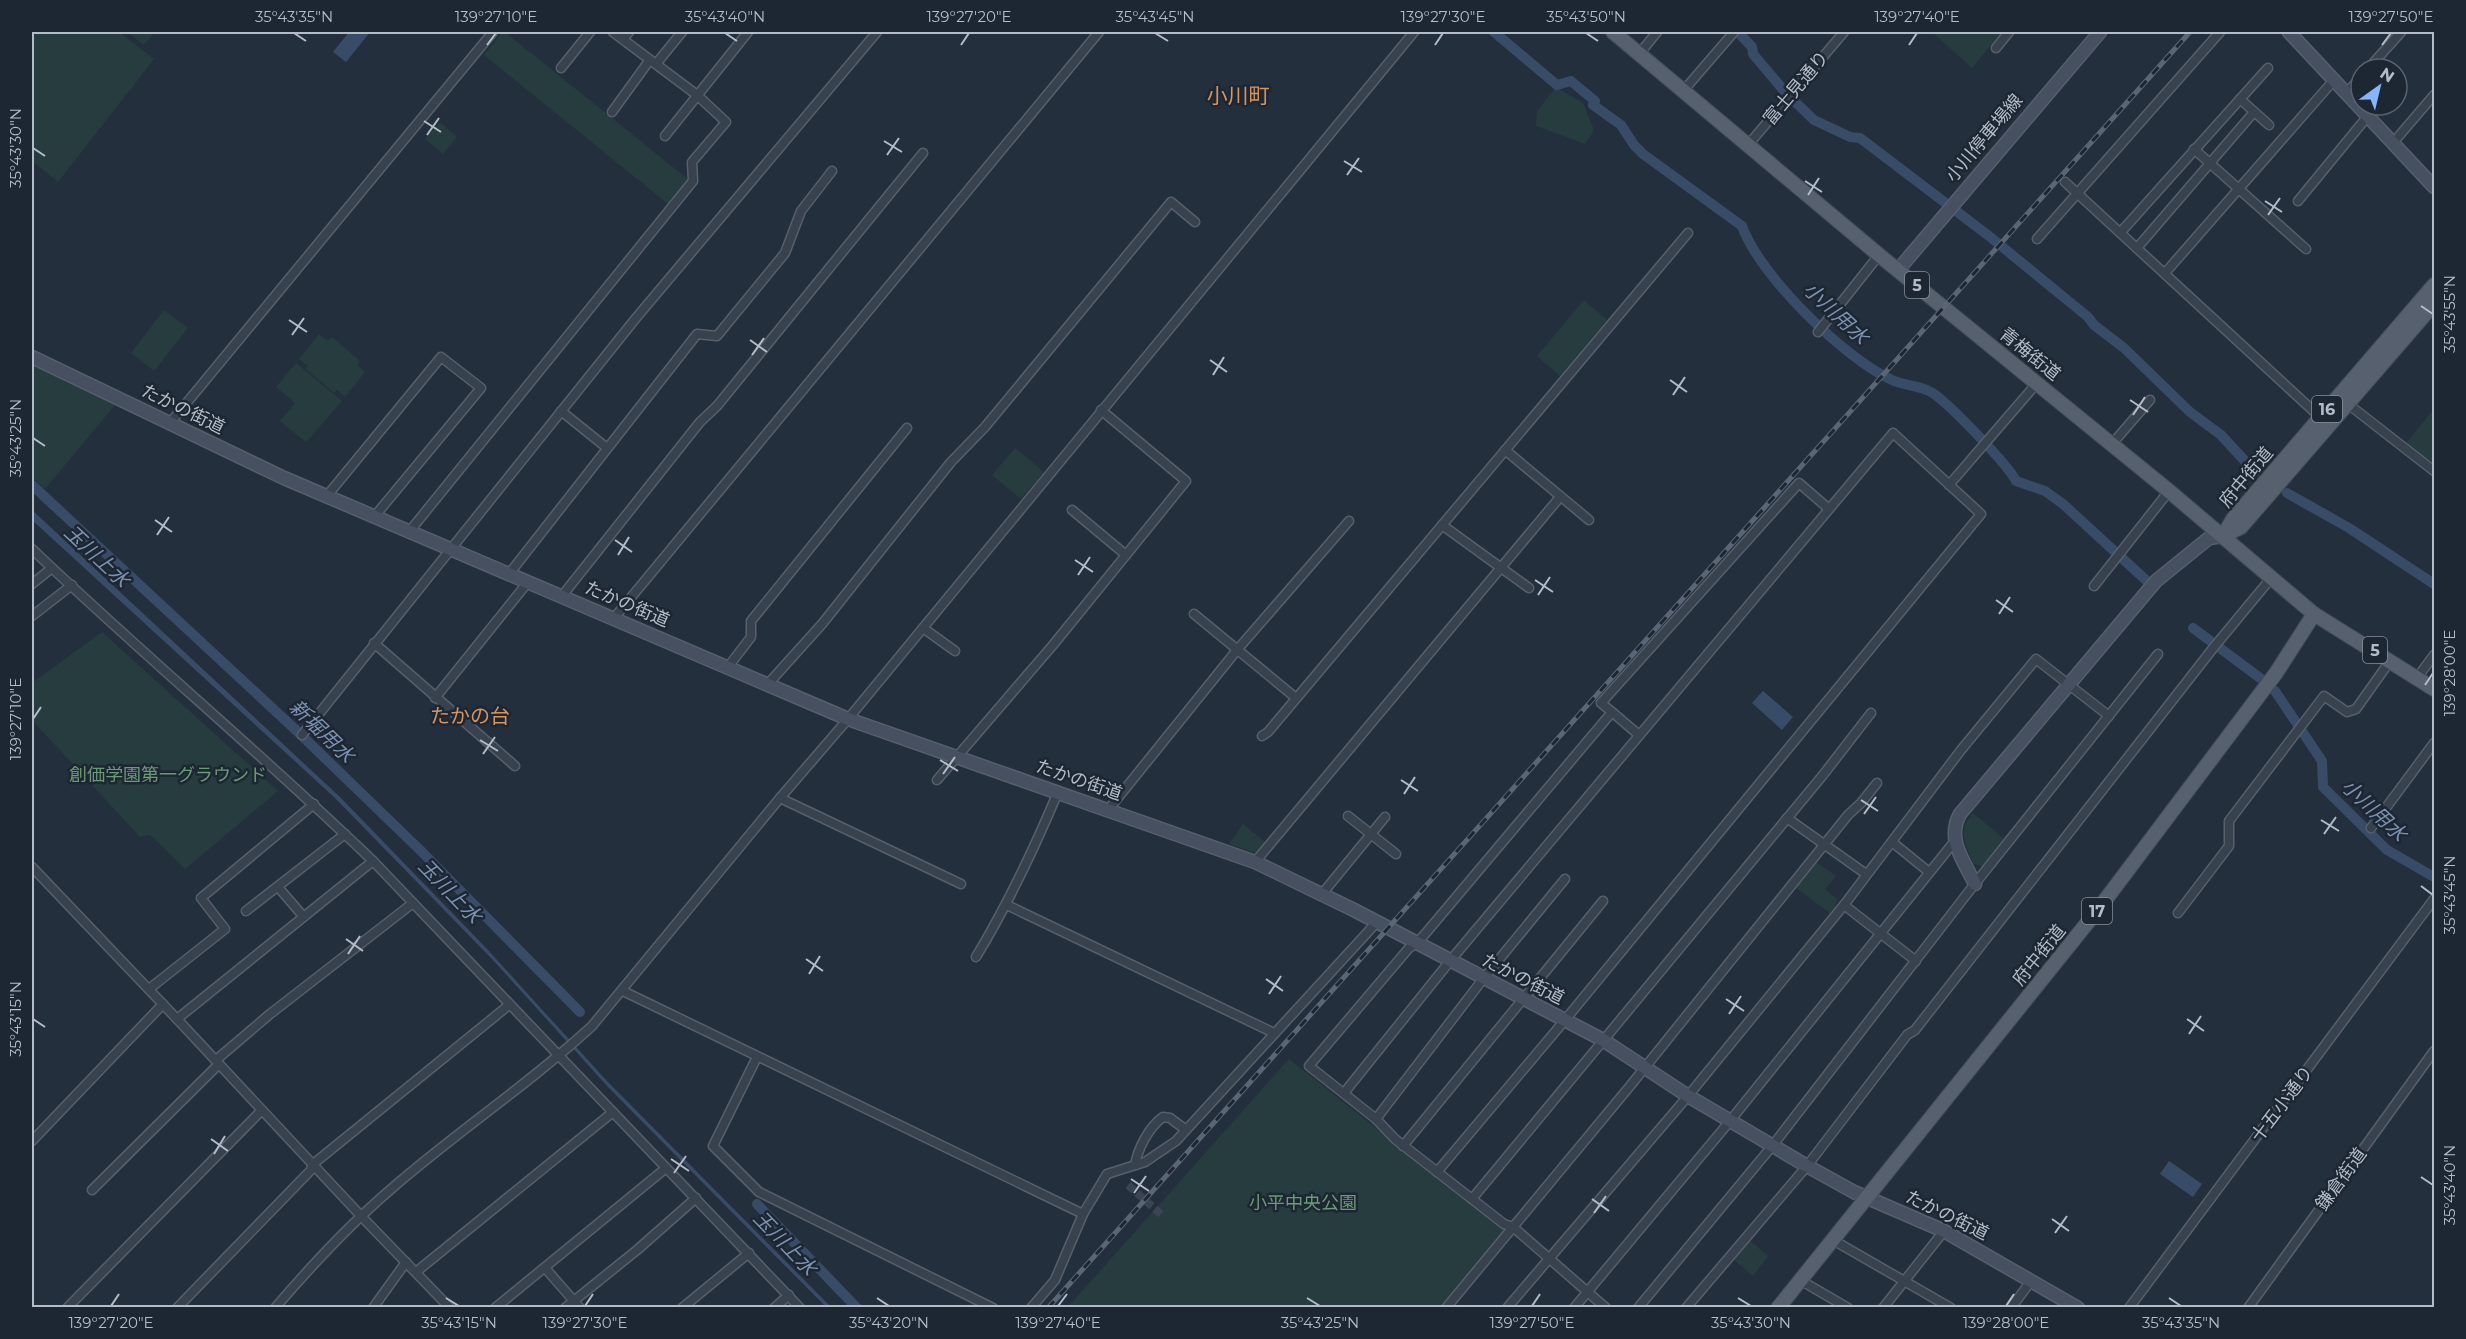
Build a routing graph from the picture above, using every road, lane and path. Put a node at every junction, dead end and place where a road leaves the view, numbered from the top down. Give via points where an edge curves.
1 (493, 32) edge
2 (590, 32) edge
3 (613, 32) edge
4 (630, 32) edge
5 (682, 32) edge
6 (748, 32) edge
7 (877, 32) edge
8 (1098, 32) edge
9 (1414, 32) edge
10 (1613, 32) edge
11 (1657, 32) edge
12 (1844, 32) edge
13 (2009, 32) edge
14 (2100, 32) edge
15 (2220, 32) edge
16 (2289, 32) edge
17 (2401, 32) edge
18 (1733, 33) edge
19 (623, 39) junction
20 (1995, 48) dead end
21 (1640, 53) junction
22 (2379, 57) edge
23 (652, 62) junction
24 (561, 68) dead end
25 (2268, 68) dead end
26 (2334, 80) junction
27 (1684, 90) junction
28 (2349, 91) edge
29 (2346, 94) junction
30 (697, 95) junction
31 (2434, 95) edge
32 (2349, 97) edge
33 (2240, 99) junction
34 (612, 112) dead end
35 (2254, 112) junction
36 (2367, 117) joint
37 (2269, 125) dead end
38 (665, 136) dead end
39 (2392, 144) junction
40 (1748, 145) junction
41 (2194, 149) junction
42 (923, 153) dead end
43 (2209, 163) junction
44 (832, 171) dead end
45 (2065, 182) dead end
46 (2434, 187) edge
47 (2239, 189) junction
48 (2077, 193) junction
49 (2298, 201) dead end
50 (1195, 222) dead end
51 (1688, 233) dead end
52 (2120, 233) junction
53 (2037, 239) dead end
54 (2137, 248) junction
55 (2306, 249) dead end
56 (1879, 255) junction
57 (1898, 270) junction
58 (2165, 273) junction
59 (2434, 285) edge
60 (2434, 304) edge
61 (1821, 328) dead end
62 (32, 357) edge
63 (2037, 383) junction
64 (2150, 400) dead end
65 (2348, 404) junction
66 (1101, 410) junction
67 (561, 411) junction
68 (2320, 417) junction
69 (170, 423) junction
70 (907, 428) dead end
71 (2112, 444) junction
72 (607, 448) junction
73 (1505, 450) junction
74 (2434, 471) edge
75 (1949, 485) junction
76 (2169, 491) junction
77 (1560, 496) junction
78 (326, 497) junction
79 (1829, 509) junction
80 (1072, 510) dead end
81 (374, 517) junction
82 (1589, 520) dead end
83 (1348, 521) dead end
84 (1442, 525) junction
85 (409, 532) junction
86 (2223, 536) junction
87 (32, 549) edge
88 (450, 549) junction
89 (1126, 555) junction
90 (52, 568) junction
91 (1500, 568) junction
92 (509, 574) junction
93 (2272, 577) junction
94 (528, 582) junction
95 (32, 584) edge
96 (72, 585) junction
97 (2094, 586) dead end
98 (1529, 588) dead end
99 (562, 596) junction
100 (1194, 614) dead end
101 (2314, 614) junction
102 (32, 616) edge
103 (614, 618) junction
104 (923, 628) junction
105 (374, 643) junction
106 (1237, 650) junction
107 (956, 651) dead end
108 (2158, 654) dead end
109 (2434, 655) edge
110 (2390, 660) junction
111 (728, 667) junction
112 (2417, 678) junction
113 (768, 684) junction
114 (2069, 685) junction
115 (2434, 689) edge
116 (435, 698) junction
117 (1296, 698) junction
118 (1612, 712) junction
119 (1871, 713) dead end
120 (2109, 716) junction
121 (848, 719) junction
122 (302, 735) dead end
123 (1640, 735) junction
124 (1262, 736) dead end
125 (2434, 743) edge
126 (958, 757) junction
127 (515, 766) dead end
128 (937, 780) dead end
129 (1877, 783) dead end
130 (1058, 792) junction
131 (780, 798) junction
132 (314, 804) junction
133 (1108, 810) junction
134 (1348, 816) dead end
135 (1385, 817) dead end
136 (1787, 818) junction
137 (2371, 828) dead end
138 (1371, 833) junction
139 (345, 834) junction
140 (1892, 842) junction
141 (1954, 842) junction
142 (1825, 845) junction
143 (1396, 854) dead end
144 (373, 861) junction
145 (1255, 862) junction
146 (32, 867) edge
147 (1929, 872) junction
148 (1866, 874) junction
149 (1565, 879) dead end
150 (961, 884) dead end
151 (1975, 884) junction
152 (278, 887) junction
153 (1322, 894) junction
154 (2434, 899) edge
155 (1603, 901) dead end
156 (413, 903) junction
157 (1007, 905) junction
158 (1844, 905) junction
159 (246, 911) dead end
160 (2178, 913) dead end
161 (303, 916) junction
162 (1377, 922) junction
163 (1879, 933) junction
164 (1416, 944) junction
165 (976, 957) dead end
166 (1450, 961) junction
167 (1916, 961) junction
168 (1483, 979) junction
169 (149, 989) junction
170 (623, 991) junction
171 (1522, 999) junction
172 (163, 1004) junction
173 (509, 1005) junction
174 (177, 1019) junction
175 (1565, 1020) junction
176 (1274, 1033) junction
177 (1603, 1040) junction
178 (2434, 1054) edge
179 (559, 1055) junction
180 (757, 1057) junction
181 (217, 1062) junction
182 (1643, 1067) junction
183 (1344, 1093) junction
184 (1688, 1096) junction
185 (262, 1110) junction
186 (613, 1112) junction
187 (1376, 1119) junction
188 (1730, 1120) junction
189 (1186, 1130) junction
190 (32, 1141) edge
191 (1773, 1145) junction
192 (1403, 1146) junction
193 (312, 1165) junction
194 (1135, 1165) junction
195 (1807, 1166) junction
196 (666, 1168) junction
197 (1437, 1172) junction
198 (92, 1190) dead end
199 (696, 1198) junction
200 (1472, 1198) junction
201 (1868, 1198) junction
202 (1083, 1214) junction
203 (361, 1216) junction
204 (1513, 1227) junction
205 (1944, 1231) junction
206 (1833, 1240) junction
207 (749, 1253) junction
208 (1549, 1259) junction
209 (406, 1262) junction
210 (545, 1268) junction
211 (416, 1272) junction
212 (1800, 1280) junction
213 (1904, 1281) junction
214 (2031, 1281) junction
215 (1587, 1292) junction
216 (789, 1295) junction
217 (574, 1300) junction
218 (67, 1308) edge
219 (177, 1308) edge
220 (275, 1308) edge
221 (373, 1308) edge
222 (450, 1308) edge
223 (495, 1308) edge
224 (565, 1308) edge
225 (580, 1308) edge
226 (682, 1308) edge
227 (774, 1308) edge
228 (800, 1308) edge
229 (993, 1308) edge
230 (1031, 1308) edge
231 (1446, 1308) edge
232 (1507, 1308) edge
233 (1574, 1308) edge
234 (1606, 1308) edge
235 (1638, 1308) edge
236 (1686, 1308) edge
237 (1778, 1308) edge
238 (1848, 1308) edge
239 (1882, 1308) edge
240 (1951, 1308) edge
241 (2011, 1308) edge
242 (2078, 1308) edge
243 (2129, 1308) edge
244 (2248, 1308) edge

1 - 69 street
2 - 24 street
3 - 19 street
4 - 19 street
5 - 23 street
6 - 30 street
7 - 67 street
8 - 103 street
9 - 66 street
10 - 21 main road, 青梅街道 / 5
11 - 21 street
12 - 40 street, 富士見通り
13 - 20 street
14 - 57 street, 小川停車場線
15 - 48 street
16 - 26 street
17 - 22 street
18 - 27 street
19 - 23 street
21 - 27 main road, 青梅街道 / 5
23 - 30 street
23 - 34 street
25 - 33 street
26 - 29 street
26 - 47 street
27 - 40 main road, 青梅街道 / 5
28 - 29 street
29 - 32 street
30 - 38 street
30 - 85 street via 726,122 692,162 693,182
31 - 39 street
33 - 35 street
33 - 41 street
35 - 37 street
35 - 43 street
36 - 39 street
36 - 49 street
39 - 46 street
40 - 56 main road, 青梅街道 / 5
41 - 43 street
41 - 52 street
42 - 99 street
43 - 47 street
43 - 54 street
44 - 72 street via 801,210 785,253 717,336 697,334
45 - 48 street
47 - 55 street
47 - 58 street
48 - 52 street
48 - 53 street
50 - 113 street via 1171,202
51 - 73 street
52 - 54 street
54 - 58 street
56 - 57 main road, 青梅街道 / 5
56 - 61 street
57 - 63 main road, 青梅街道 / 5
58 - 68 street
59 - 68 main road, 府中街道 / 16
60 - 65 main road, 府中街道 / 16
62 - 69 street, たかの街道
63 - 71 main road, 青梅街道 / 5
63 - 75 street
64 - 71 street
65 - 74 street
65 - 86 main road, 府中街道 / 16 via 2241,527
66 - 89 street via 1186,481
66 - 104 street
67 - 72 street
67 - 88 street
68 - 86 main road, 府中街道 / 16
69 - 78 street, たかの街道
70 - 111 street via 882,454 751,621 751,637
71 - 76 main road, 青梅街道 / 5
72 - 92 street
73 - 77 street
73 - 84 street
75 - 79 street via 1893,434
75 - 175 street via 1981,514
76 - 86 main road, 青梅街道 / 5
76 - 97 street
77 - 82 street
77 - 91 street
78 - 81 street, たかの街道
78 - 81 street via 441,357 481,388
79 - 118 street via 1799,483 1601,703
79 - 123 street
80 - 89 street
81 - 85 street, たかの街道
83 - 106 street
84 - 91 street
84 - 117 street
85 - 88 street, たかの街道
86 - 93 main road, 青梅街道 / 5
86 - 114 street via 2209,538 2156,581
87 - 90 street
88 - 92 street, たかの街道
88 - 105 street
89 - 126 street
90 - 95 street
90 - 96 street
91 - 98 street
91 - 145 street
92 - 94 street, たかの街道
93 - 101 main road, 青梅街道 / 5
93 - 195 street
94 - 99 street, たかの街道
94 - 116 street
96 - 102 street
96 - 132 street
99 - 103 street, たかの街道
100 - 106 street
101 - 110 main road, 青梅街道 / 5
101 - 201 main road, 府中街道 / 17 via 2276,673 2128,870
103 - 111 street, たかの街道
104 - 107 street
104 - 121 street
105 - 116 street
105 - 122 street
106 - 117 street
106 - 133 street
108 - 120 street
109 - 112 street
110 - 112 main road, 青梅街道 / 5
110 - 160 street via 2356,709 2348,712 2324,696 2229,821 2229,846
111 - 113 street, たかの街道
112 - 115 main road, 青梅街道 / 5
113 - 121 street, たかの街道
114 - 120 street
114 - 140 street via 2036,659
114 - 141 street via 1960,814 1954,825
116 - 127 street
117 - 124 street
118 - 123 street
118 - 164 street
119 - 136 street
120 - 151 street
121 - 126 street, たかの街道
121 - 131 street
123 - 166 street
125 - 137 street
126 - 128 street
126 - 130 street, たかの街道
129 - 142 street
130 - 133 street, たかの街道
130 - 157 street
131 - 150 street
131 - 170 street
132 - 139 street
132 - 169 street via 201,898 225,929
133 - 145 street, たかの街道
134 - 138 street
135 - 138 street
136 - 142 street
136 - 177 street
138 - 143 street
138 - 153 street
139 - 144 street
139 - 152 street
140 - 147 street
140 - 148 street
141 - 147 street
141 - 151 street
142 - 148 street
142 - 182 street
144 - 156 street
144 - 161 street
145 - 153 street, たかの街道
146 - 169 street
147 - 163 street
148 - 158 street
149 - 168 street
151 - 167 street
152 - 159 street
152 - 161 street
153 - 162 street, たかの街道
154 - 243 street, 十五小通り
155 - 171 street
156 - 173 street
156 - 181 street via 270,1014
157 - 165 street
157 - 176 street
158 - 163 street
158 - 184 street
161 - 174 street
162 - 164 street, たかの街道
162 - 176 street
163 - 167 street
163 - 188 street
164 - 166 street, たかの街道
164 - 183 street via 1309,1066
166 - 168 street, たかの街道
166 - 183 street
167 - 191 street
168 - 171 street, たかの街道
168 - 187 street
169 - 172 street
170 - 179 street
170 - 180 street
171 - 175 street, たかの街道
171 - 192 street
172 - 174 street
172 - 190 street
173 - 179 street
173 - 193 street
174 - 181 street
175 - 177 street, たかの街道
175 - 197 street
176 - 189 street
177 - 182 street, たかの街道
177 - 200 street
178 - 244 street, 鎌倉街道
179 - 186 street
179 - 203 street
180 - 202 street
180 - 229 street via 713,1146 759,1192
181 - 185 street
181 - 198 street
182 - 184 street, たかの街道
182 - 204 street
183 - 187 street
184 - 188 street, たかの街道
184 - 208 street
185 - 193 street
185 - 218 street
186 - 196 street
186 - 211 street
187 - 192 street
188 - 191 street, たかの街道
188 - 215 street
189 - 194 street via 1176,1141
189 - 194 street via 1163,1117 1137,1153
191 - 195 street, たかの街道
191 - 235 street
192 - 197 street
193 - 203 street
193 - 219 street
194 - 202 street via 1107,1174
195 - 201 street, たかの街道
195 - 236 street
196 - 199 street
196 - 210 street
197 - 200 street
199 - 207 street
199 - 217 street
200 - 204 street
201 - 205 street, たかの街道
201 - 206 main road, 府中街道 / 17
202 - 230 street via 1055,1280
203 - 209 street
203 - 220 street
204 - 208 street
204 - 231 street
205 - 213 street
205 - 214 street, たかの街道
206 - 212 main road, 府中街道 / 17
206 - 213 street
207 - 216 street
207 - 226 street
208 - 215 street
208 - 232 street
209 - 211 street
209 - 221 street
210 - 217 street
210 - 223 street
211 - 222 street
212 - 237 main road, 府中街道 / 17
212 - 238 street
213 - 239 street
213 - 240 street
214 - 241 street
214 - 242 street, たかの街道
215 - 233 street
215 - 234 street
216 - 227 street
216 - 228 street
217 - 224 street
217 - 225 street

